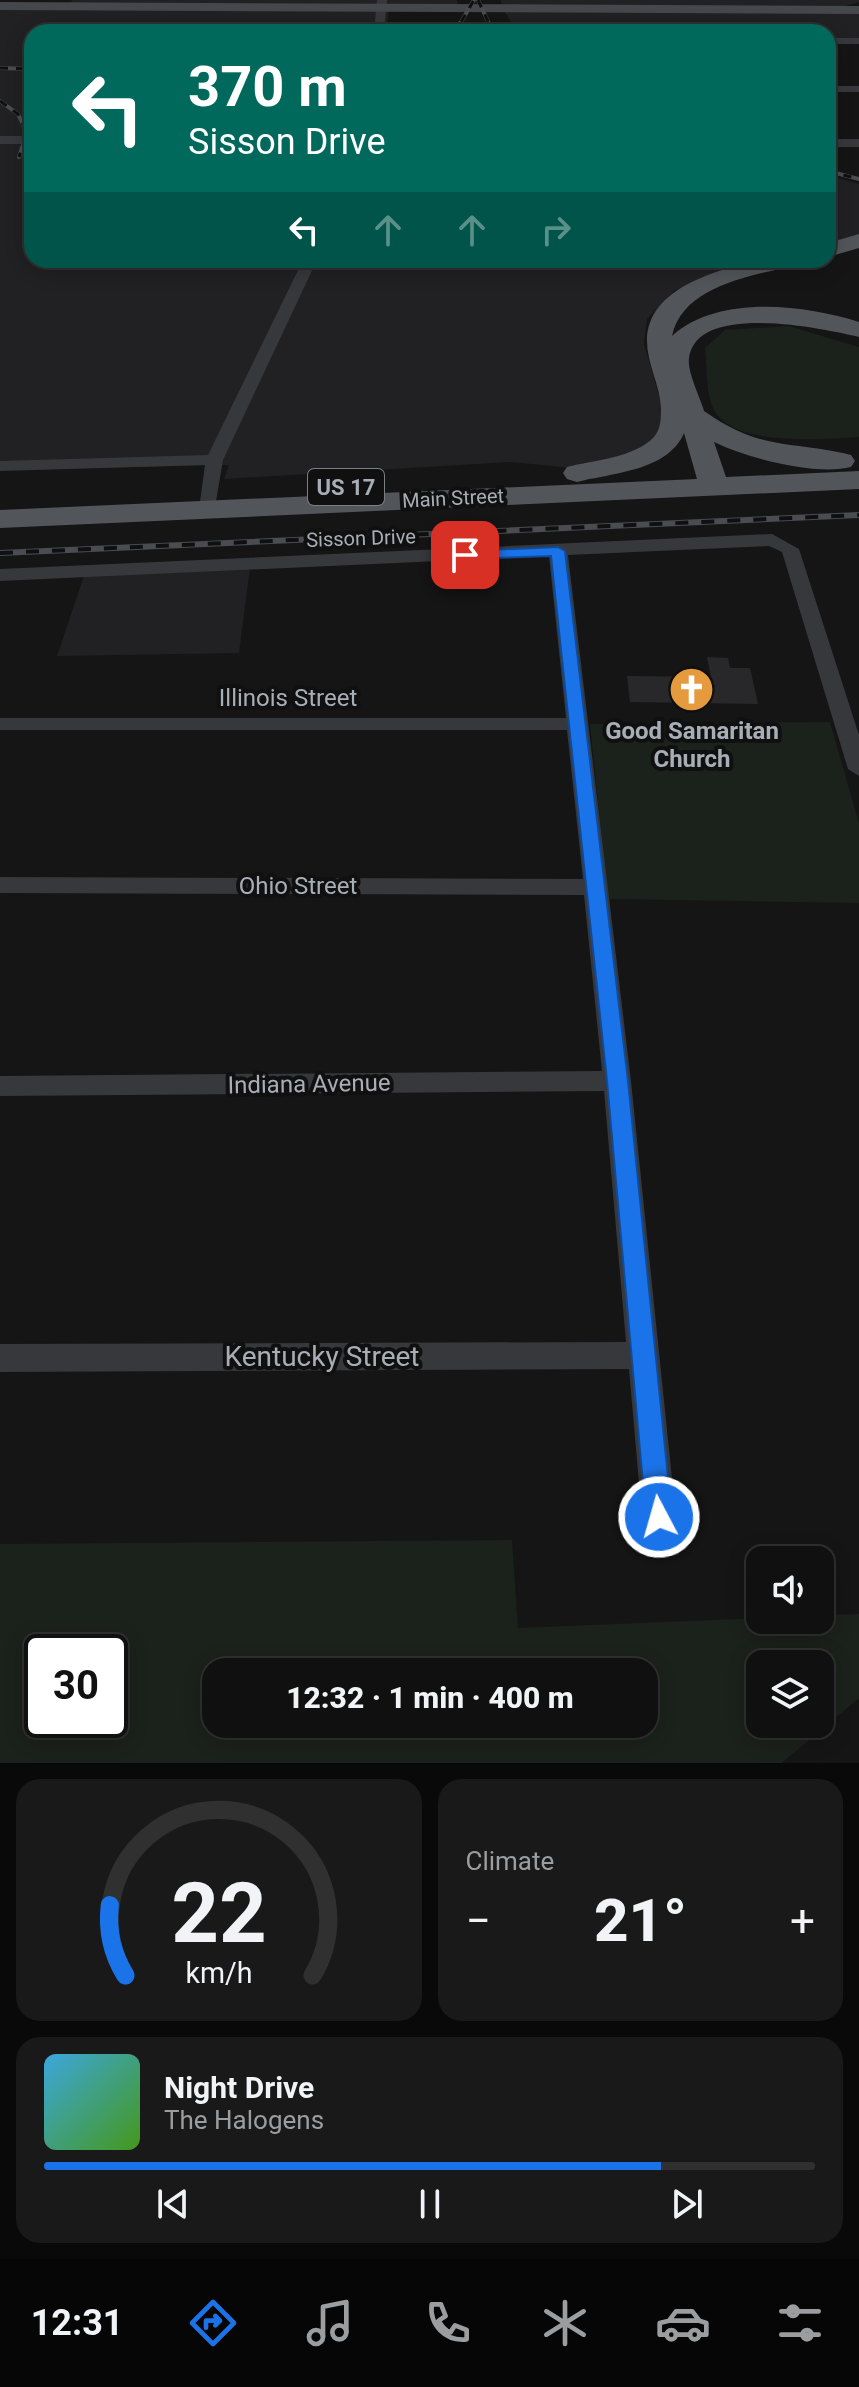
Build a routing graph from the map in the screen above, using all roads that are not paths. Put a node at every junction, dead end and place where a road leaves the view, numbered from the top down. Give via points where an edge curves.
1 (381, 4) edge
2 (0, 6) edge
3 (859, 10) edge
4 (380, 24) edge
5 (836, 41) edge
6 (859, 41) edge
7 (836, 89) edge
8 (859, 89) edge
9 (0, 140) edge
10 (24, 140) edge
11 (836, 143) edge
12 (859, 143) edge
13 (859, 241) edge
14 (836, 248) edge
15 (306, 268) edge
16 (757, 268) edge
17 (859, 330) edge
18 (684, 414) junction
19 (214, 460) junction
20 (859, 463) edge
21 (0, 466) edge
22 (552, 477) junction
23 (703, 479) junction
24 (859, 480) edge
25 (209, 501) junction
26 (0, 502) edge
27 (0, 519) edge
28 (558, 551) junction
29 (0, 575) edge
30 (0, 724) edge
31 (577, 724) junction
32 (859, 769) edge
33 (0, 885) edge
34 (596, 887) junction
35 (617, 1081) junction
36 (0, 1086) edge
37 (643, 1355) junction
38 (0, 1358) edge
39 (659, 1517) dead end

1 - 2 street
1 - 3 street
1 - 4 street
5 - 6 street
7 - 8 street
9 - 10 street
11 - 12 street
13 - 14 main road
15 - 19 street
16 - 18 main road via 687,295 662,320 656,339
17 - 18 main road via 787,315 732,319 700,328 676,352
18 - 20 main road via 748,448
18 - 22 main road via 655,451 604,469
18 - 23 main road
19 - 21 street
19 - 25 street
20 - 23 main road, Main Street / US 17
22 - 23 main road, Main Street / US 17
22 - 25 main road, Main Street / US 17
23 - 24 main road, Main Street / US 17
23 - 25 main road, Main Street / US 17
25 - 26 main road, Main Street / US 17
25 - 27 main road, Main Street / US 17
28 - 29 street, Sisson Drive
28 - 31 street
28 - 32 street, Sisson Drive via 772,540 790,549
30 - 31 street, Illinois Street
31 - 34 street
33 - 34 street, Ohio Street
34 - 35 street
35 - 36 street, Indiana Avenue
35 - 37 street
37 - 38 street, Kentucky Street
37 - 39 street

